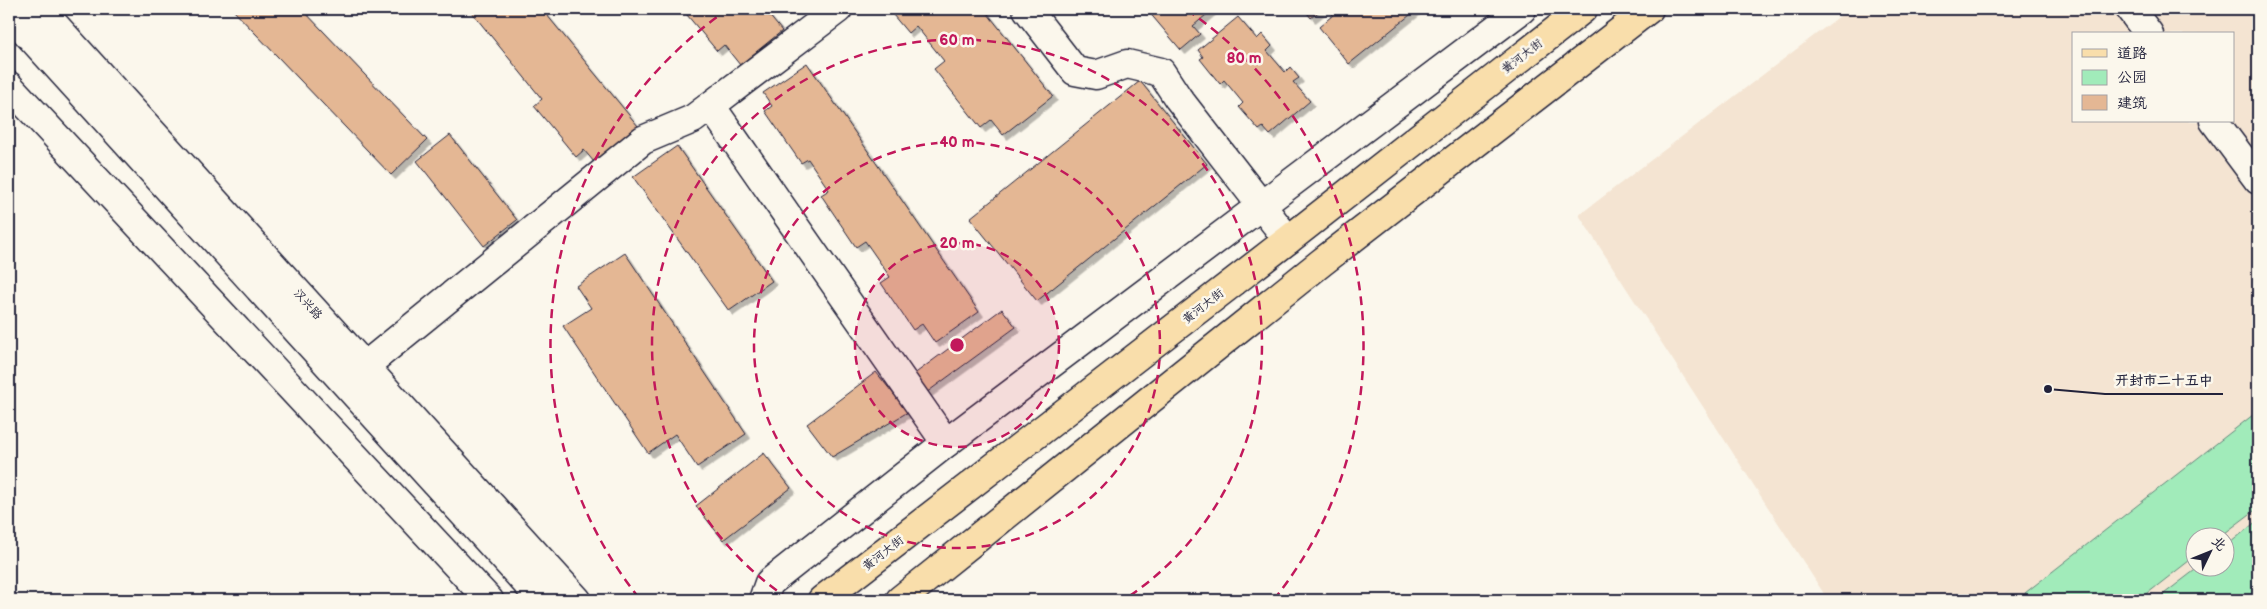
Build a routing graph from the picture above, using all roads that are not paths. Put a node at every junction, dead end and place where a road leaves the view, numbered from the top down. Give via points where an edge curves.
1 (40, 9) edge
2 (838, 9) edge
3 (1027, 9) edge
4 (1522, 9) edge
5 (1583, 9) edge
6 (1649, 9) edge
7 (2130, 9) edge
8 (10, 17) edge
9 (2147, 32) edge
10 (9, 86) edge
11 (711, 106) junction
12 (2215, 122) edge
13 (2258, 180) edge
14 (1261, 206) junction
15 (1288, 240) junction
16 (365, 366) junction
17 (946, 443) junction
18 (489, 600) edge
19 (542, 600) edge
20 (577, 600) edge
21 (763, 600) edge
22 (822, 600) edge
23 (900, 600) edge

1 - 16 street, 汉兴路
2 - 11 street
3 - 14 street via 1075,71 1096,75 1127,64 1161,72
4 - 14 street
5 - 15 main road, 黄河大街
6 - 23 main road via 1322,262
7 - 9 street
8 - 19 street, 汉兴路
10 - 18 street
11 - 16 street via 693,119 643,140
11 - 17 street
12 - 13 street
14 - 15 street
14 - 17 street
15 - 22 main road, 黄河大街
16 - 20 street, 汉兴路
17 - 21 street via 769,583

